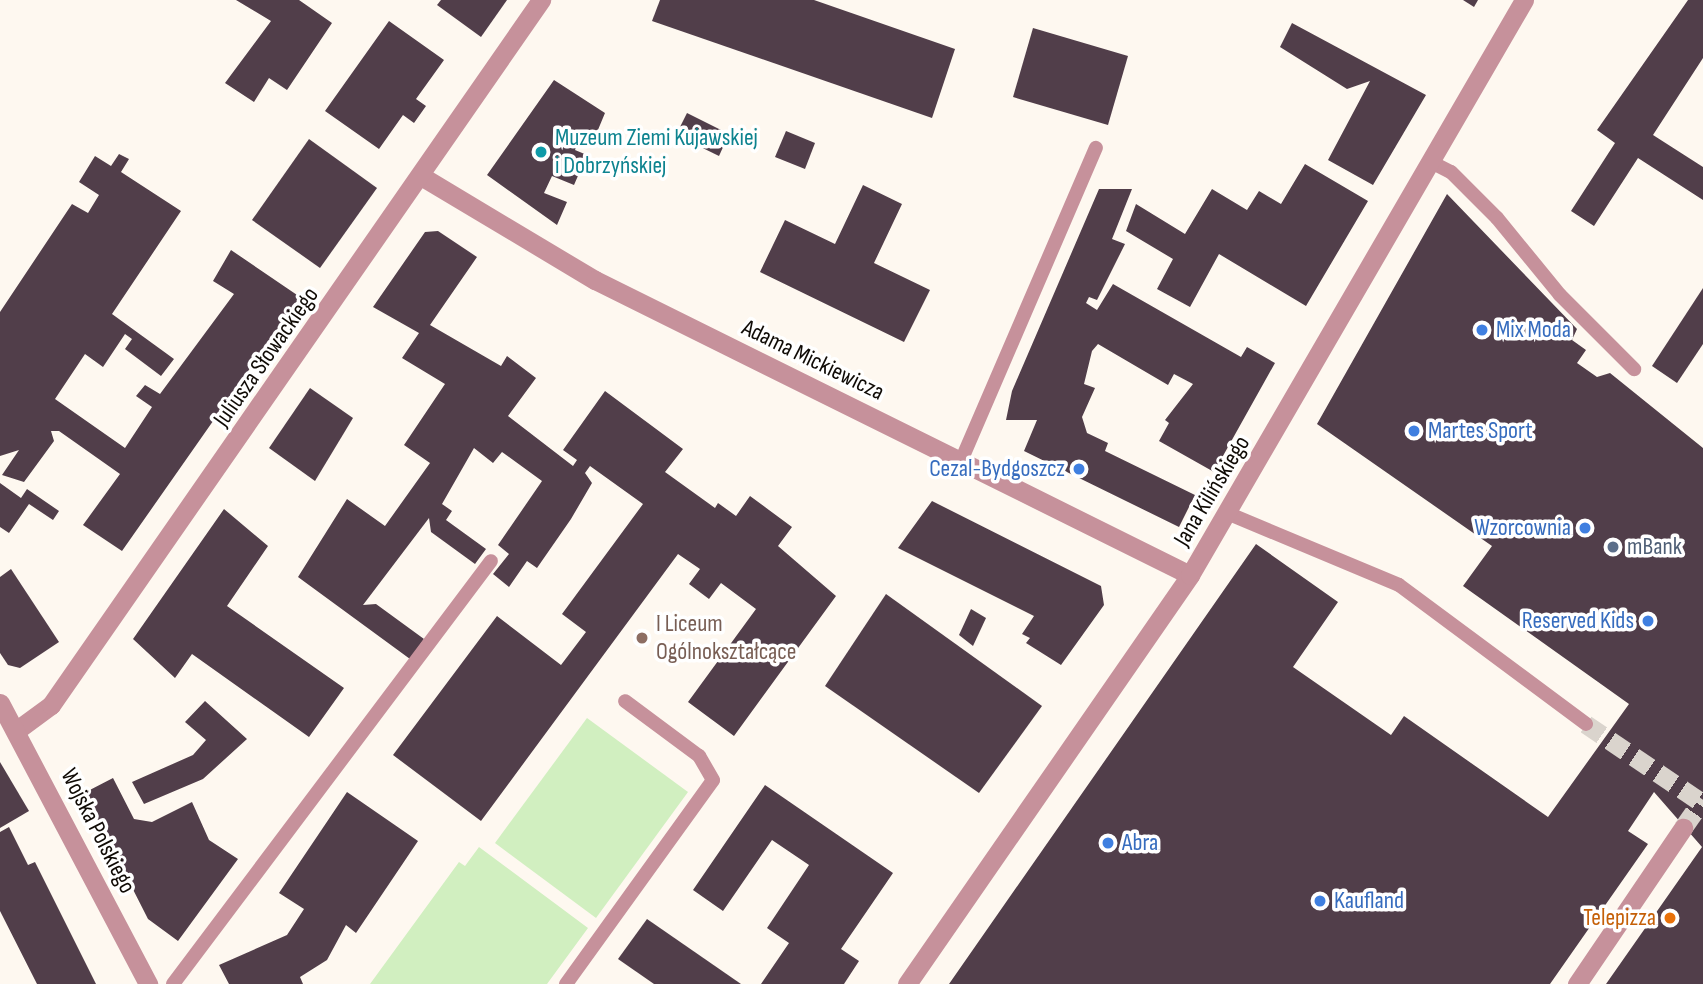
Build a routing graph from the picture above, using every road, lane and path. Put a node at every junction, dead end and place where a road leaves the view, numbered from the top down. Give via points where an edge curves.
1 (541, 0) edge
2 (1524, 0) edge
3 (1096, 148) dead end
4 (1431, 162) junction
5 (421, 176) junction
6 (1634, 369) dead end
7 (961, 461) junction
8 (1227, 513) junction
9 (491, 561) dead end
10 (1190, 575) junction
11 (625, 701) dead end
12 (0, 703) edge
13 (1587, 724) tunnel mouth
14 (17, 730) junction
15 (1683, 828) tunnel mouth
16 (148, 984) edge
17 (173, 984) edge
18 (566, 984) edge
19 (906, 984) edge
20 (1577, 984) edge

1 - 5 street, Juliusza Słowackiego
2 - 4 street, Jana Kilińskiego
3 - 7 lane
4 - 6 lane via 1451,172 1488,209
4 - 8 street, Jana Kilińskiego
5 - 7 street, Adama Mickiewicza via 596,280
5 - 14 street, Juliusza Słowackiego via 51,705
7 - 10 street, Adama Mickiewicza
8 - 10 street, Jana Kilińskiego
8 - 13 lane via 1399,585
9 - 17 lane
10 - 19 street, Jana Kilińskiego
11 - 18 lane via 699,755 713,780
12 - 14 street, Wojska Polskiego
14 - 16 street, Wojska Polskiego
15 - 20 street

